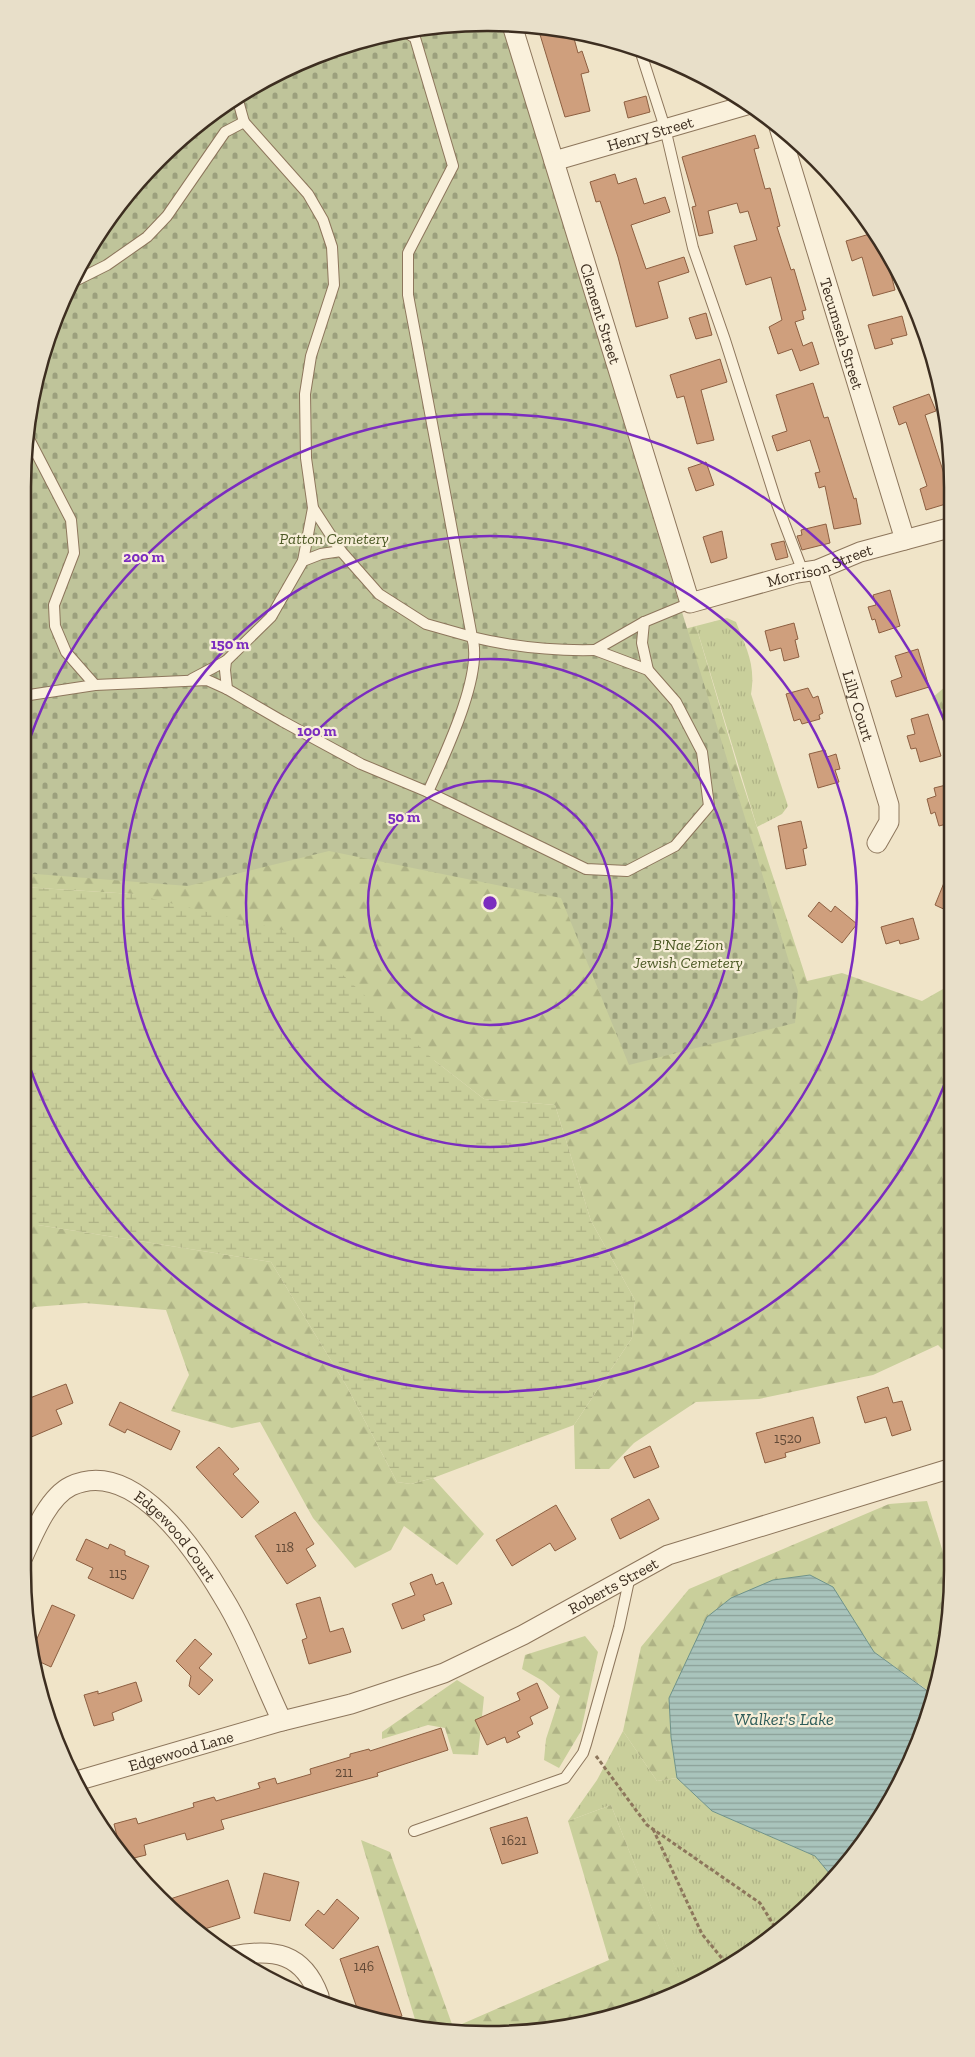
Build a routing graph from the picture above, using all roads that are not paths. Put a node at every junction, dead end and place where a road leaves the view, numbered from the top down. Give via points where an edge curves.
1 (514, 32) edge
2 (414, 37) edge
3 (643, 58) edge
4 (239, 105) edge
5 (740, 107) edge
6 (244, 122) junction
7 (665, 128) junction
8 (783, 140) edge
9 (554, 161) junction
10 (83, 277) edge
11 (33, 447) edge
12 (313, 508) junction
13 (944, 529) edge
14 (905, 540) junction
15 (341, 551) junction
16 (303, 561) junction
17 (810, 571) junction
18 (690, 603) junction
19 (644, 622) junction
20 (472, 637) junction
21 (596, 650) junction
22 (226, 661) junction
23 (648, 670) junction
24 (188, 681) junction
25 (94, 684) junction
26 (228, 689) junction
27 (31, 694) edge
28 (428, 792) junction
29 (877, 843) dead end
30 (944, 1470) edge
31 (31, 1538) edge
32 (630, 1575) junction
33 (282, 1721) junction
34 (82, 1779) edge
35 (414, 1831) dead end
36 (242, 1954) edge
37 (317, 1993) edge

1 - 9 street, Clement Street
2 - 20 lane via 452,166 408,253 408,294
3 - 7 lane
4 - 6 lane
5 - 7 street, Henry Street
6 - 10 lane via 225,132 167,216 148,237
6 - 12 lane via 308,194 323,220 332,247 334,285 312,356 305,394 306,458
7 - 9 street, Henry Street
7 - 17 lane via 693,248 777,504
8 - 14 street, Tecumseh Street
9 - 18 street, Clement Street
11 - 25 lane via 72,520 74,553 54,605 55,626 66,652
12 - 15 lane
12 - 16 lane
13 - 14 street, Morrison Street
14 - 17 street, Morrison Street via 860,552
15 - 16 lane
15 - 20 lane via 379,594 426,624
16 - 22 lane via 271,617
17 - 18 street, Morrison Street
17 - 29 street, Lilly Court via 889,805 889,822
18 - 19 lane
19 - 21 lane
19 - 23 lane via 642,643
20 - 21 lane via 563,651
20 - 28 lane via 476,650 460,721
21 - 23 lane
22 - 24 lane
22 - 26 lane
23 - 28 lane via 676,702 702,752 709,806 676,846 627,871 586,869
24 - 25 lane
24 - 26 lane via 207,680
25 - 27 lane
26 - 28 lane via 361,764
30 - 32 street, Roberts Street via 668,1554
31 - 33 street, Edgewood Court via 52,1503 70,1486 93,1480 121,1485 149,1501 195,1553 224,1599
32 - 33 street, Roberts Street via 523,1635 444,1673 351,1704
32 - 35 lane via 586,1744 565,1778
33 - 34 street, Edgewood Lane
36 - 37 street via 258,1951 282,1955 303,1967

